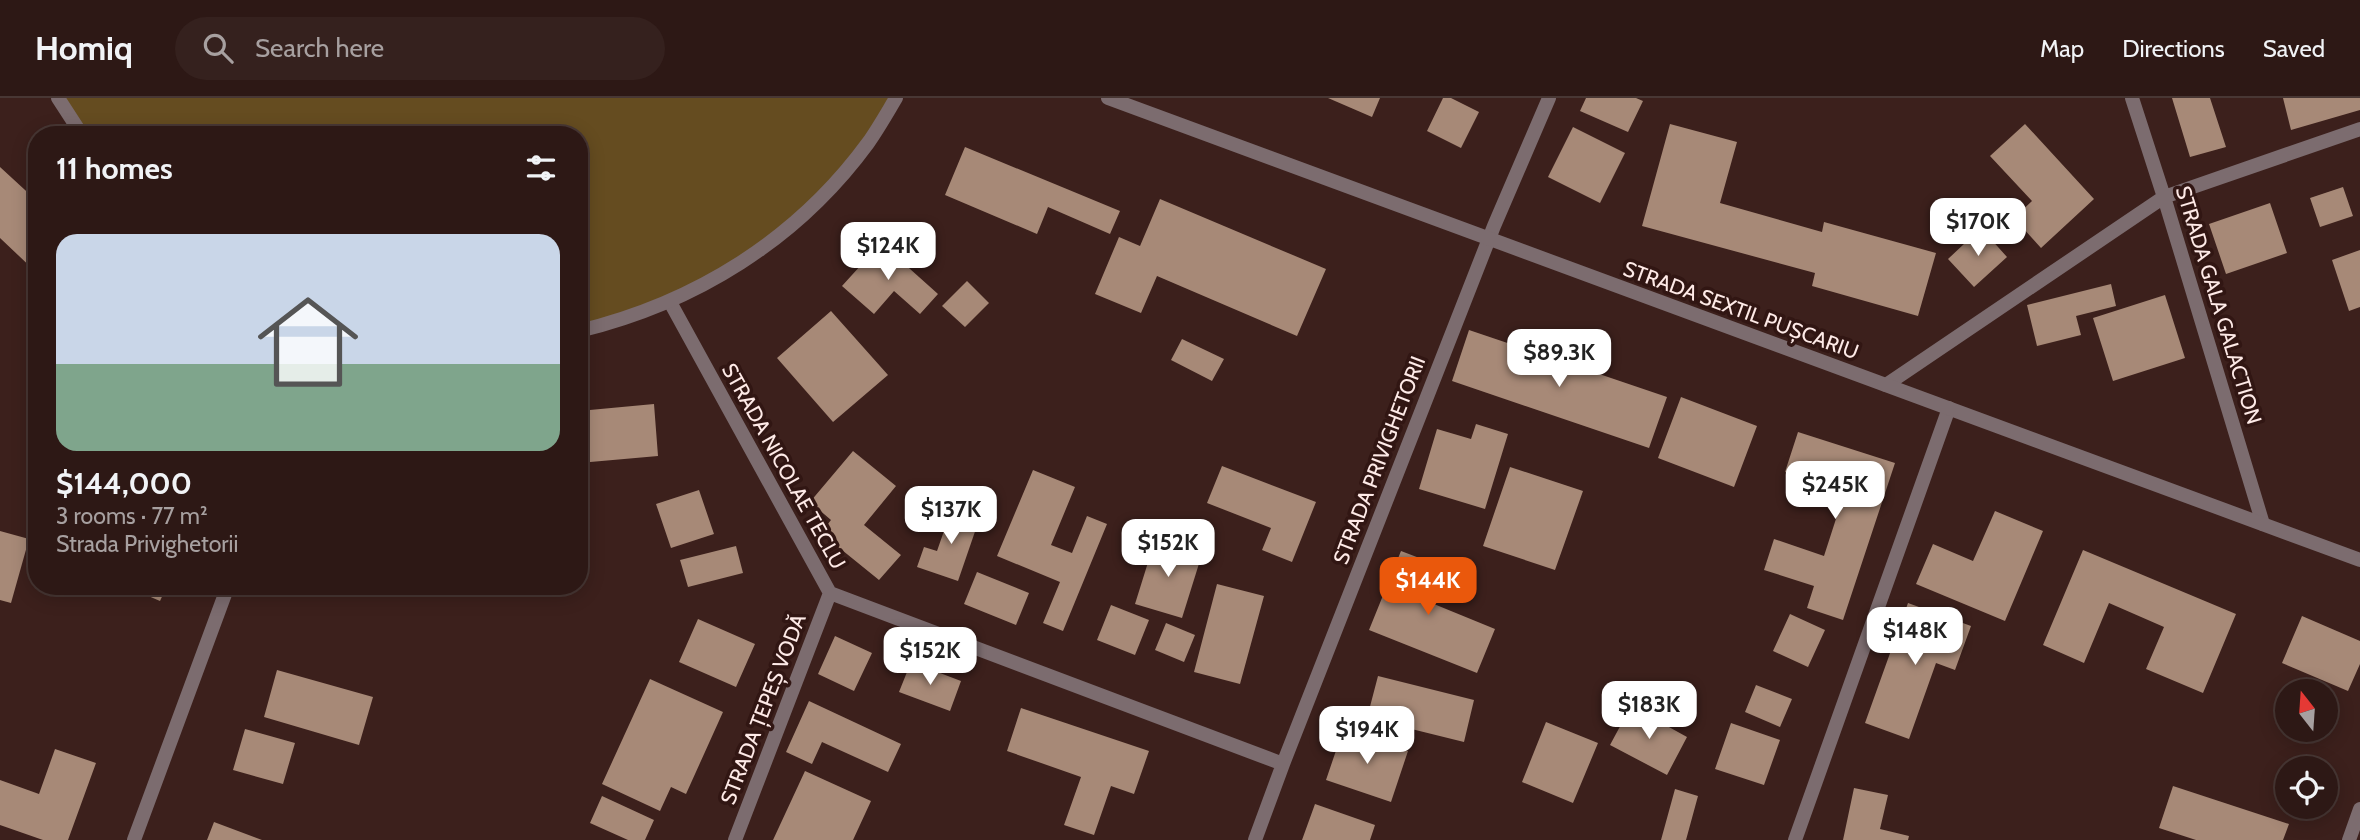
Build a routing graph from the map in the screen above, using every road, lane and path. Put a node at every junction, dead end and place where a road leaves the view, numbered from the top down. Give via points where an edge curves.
1 (58, 98) edge
2 (896, 98) edge
3 (1108, 98) edge
4 (1549, 98) edge
5 (2132, 98) edge
6 (76, 126) edge
7 (2360, 129) edge
8 (2164, 197) junction
9 (1488, 242) junction
10 (670, 302) junction
11 (588, 329) edge
12 (1886, 385) junction
13 (1949, 408) junction
14 (2263, 524) junction
15 (2360, 560) edge
16 (830, 593) junction
17 (225, 595) edge
18 (1283, 764) junction
19 (2360, 809) edge
20 (134, 840) edge
21 (735, 840) edge
22 (1255, 840) edge
23 (1795, 840) edge
24 (2349, 840) edge

1 - 6 street
2 - 10 street via 868,143 807,211 728,272
3 - 9 street, STRADA SEXTIL PUȘCARIU
4 - 9 street, STRADA PRIVIGHETORII
5 - 8 street, STRADA GALA GALACTION
7 - 8 street
8 - 12 street
8 - 14 street, STRADA GALA GALACTION
9 - 12 street, STRADA SEXTIL PUȘCARIU
9 - 18 street, STRADA PRIVIGHETORII
10 - 11 street
10 - 16 street, STRADA NICOLAE TECLU
12 - 13 street, STRADA SEXTIL PUȘCARIU
13 - 14 street, STRADA SEXTIL PUȘCARIU
13 - 23 street
14 - 15 street, STRADA SEXTIL PUȘCARIU
16 - 18 street, STRADA NICOLAE TECLU
16 - 21 street, STRADA ȚEPEȘ VODĂ
17 - 20 street
18 - 22 street, STRADA PRIVIGHETORII
19 - 24 street

